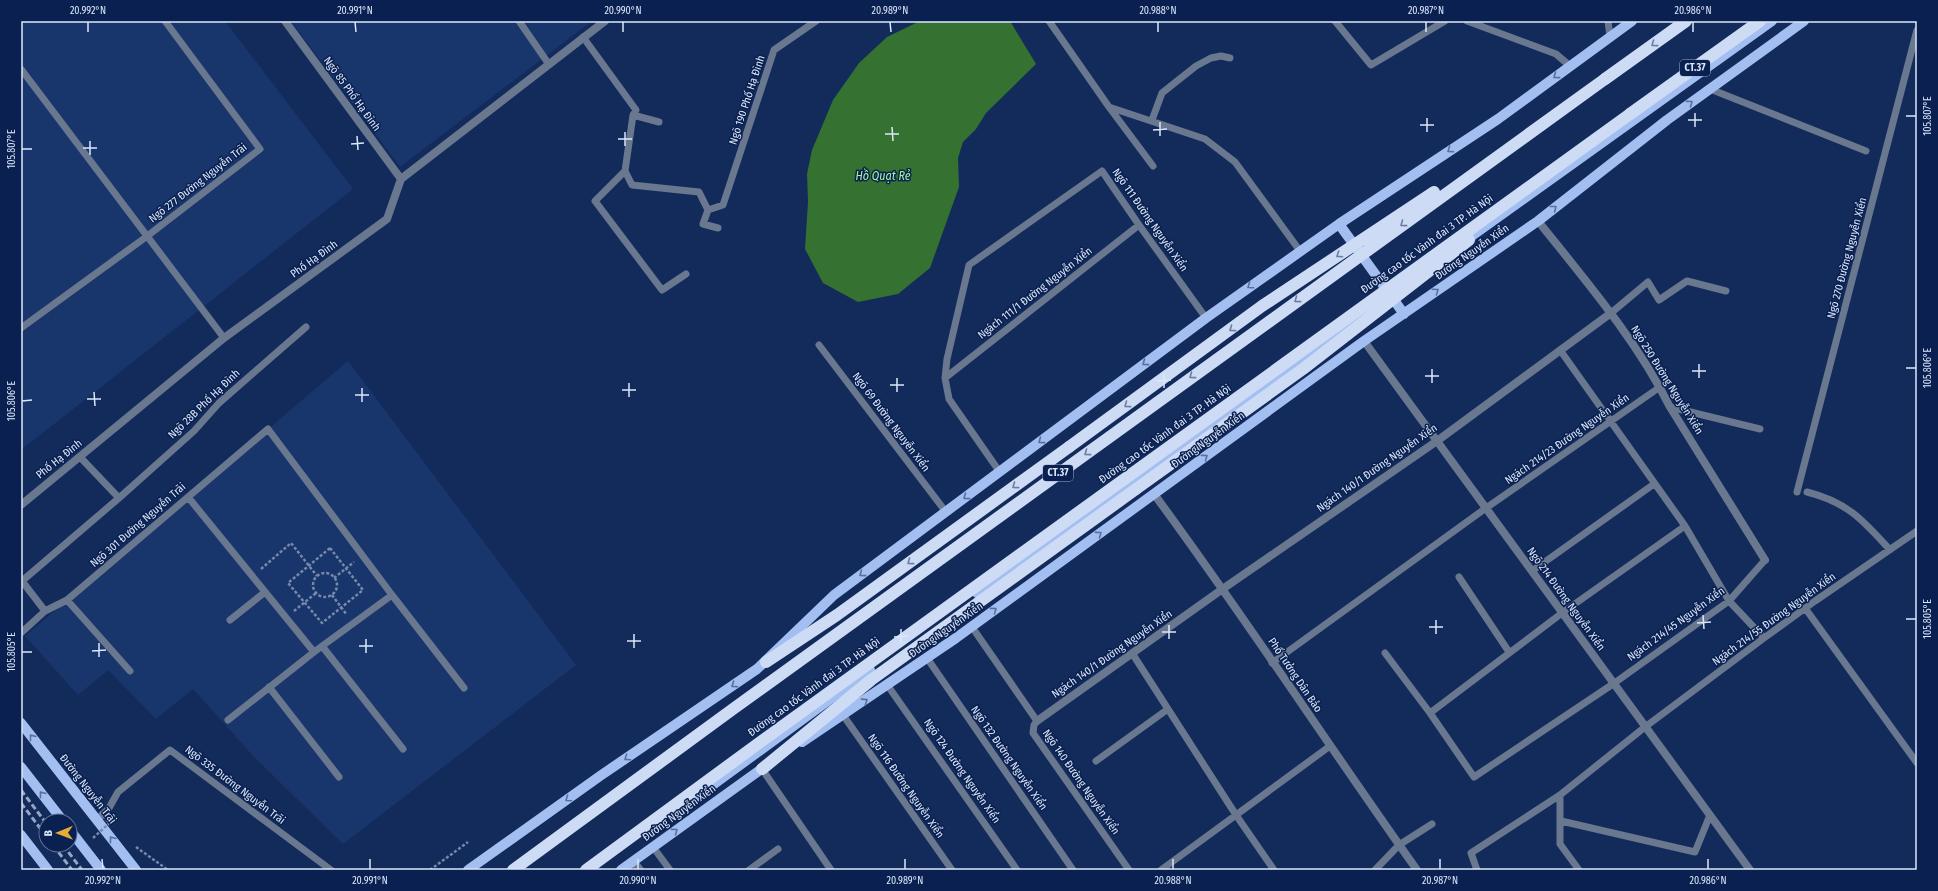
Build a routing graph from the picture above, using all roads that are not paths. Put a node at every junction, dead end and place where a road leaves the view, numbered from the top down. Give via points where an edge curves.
1 (166, 21) edge
2 (285, 21) edge
3 (519, 21) edge
4 (605, 21) edge
5 (816, 21) edge
6 (1049, 21) edge
7 (1335, 21) edge
8 (1445, 21) edge
9 (1467, 21) edge
10 (1608, 21) edge
11 (1632, 21) edge
12 (1686, 21) edge
13 (1760, 21) edge
14 (1772, 21) edge
15 (1804, 21) edge
16 (1917, 30) edge
17 (583, 37) junction
18 (1610, 37) junction
19 (1230, 58) dead end
20 (548, 64) junction
21 (1570, 66) junction
22 (21, 69) edge
23 (1605, 79) junction
24 (1710, 89) junction
25 (1655, 106) junction
26 (1109, 107) junction
27 (1630, 114) junction
28 (633, 115) junction
29 (1152, 120) junction
30 (1667, 120) junction
31 (659, 122) dead end
32 (1866, 151) dead end
33 (1153, 166) dead end
34 (625, 171) junction
35 (402, 179) junction
36 (708, 210) junction
37 (1538, 221) junction
38 (1339, 224) junction
39 (1138, 225) junction
40 (718, 228) dead end
41 (146, 237) junction
42 (1300, 251) junction
43 (686, 274) dead end
44 (1726, 291) dead end
45 (1390, 294) junction
46 (1611, 313) junction
47 (1404, 314) junction
48 (1206, 318) junction
49 (306, 327) dead end
50 (21, 328) edge
51 (224, 338) junction
52 (1364, 341) junction
53 (819, 345) dead end
54 (1560, 350) junction
55 (945, 378) junction
56 (1660, 387) junction
57 (1670, 407) junction
58 (1610, 422) junction
59 (1760, 429) dead end
60 (1437, 441) junction
61 (80, 457) junction
62 (999, 471) junction
63 (1654, 484) junction
64 (1797, 492) dead end
65 (1807, 492) dead end
66 (1154, 494) junction
67 (188, 497) junction
68 (119, 498) junction
69 (21, 505) edge
70 (1486, 508) junction
71 (946, 512) junction
72 (1685, 526) junction
73 (1917, 531) edge
74 (1890, 550) junction
75 (1764, 560) joint
76 (1532, 571) junction
77 (1459, 577) dead end
78 (1224, 588) junction
79 (265, 592) junction
80 (392, 595) junction
81 (67, 600) junction
82 (1729, 601) junction
83 (1805, 608) junction
84 (45, 611) junction
85 (1562, 613) junction
86 (230, 620) dead end
87 (972, 627) junction
88 (21, 633) edge
89 (1764, 638) junction
90 (322, 646) junction
91 (314, 652) junction
92 (1132, 652) junction
93 (1509, 652) junction
94 (1385, 653) dead end
95 (927, 658) junction
96 (766, 662) junction
97 (1272, 663) junction
98 (130, 671) dead end
99 (1613, 684) junction
100 (888, 686) junction
101 (269, 688) junction
102 (464, 688) dead end
103 (1168, 709) junction
104 (1430, 713) junction
105 (843, 715) junction
106 (228, 720) dead end
107 (1037, 720) junction
108 (21, 723) edge
109 (1645, 726) junction
110 (1330, 746) junction
111 (403, 749) dead end
112 (1096, 761) dead end
113 (1917, 763) edge
114 (21, 767) edge
115 (762, 768) junction
116 (339, 777) dead end
117 (1560, 795) junction
118 (57, 813) edge
119 (1236, 815) junction
120 (1710, 815) junction
121 (98, 816) junction
122 (1561, 821) junction
123 (1432, 824) dead end
124 (21, 835) edge
125 (78, 840) edge
126 (1399, 845) junction
127 (653, 847) junction
128 (778, 849) dead end
129 (633, 861) junction
130 (48, 870) edge
131 (101, 870) edge
132 (136, 870) edge
133 (331, 870) edge
134 (468, 870) edge
135 (513, 870) edge
136 (586, 870) edge
137 (595, 870) edge
138 (621, 870) edge
139 (640, 870) edge
140 (670, 870) edge
141 (749, 870) edge
142 (831, 870) edge
143 (952, 870) edge
144 (1017, 870) edge
145 (1073, 870) edge
146 (1129, 870) edge
147 (1161, 870) edge
148 (1274, 870) edge
149 (1375, 870) edge
150 (1417, 870) edge
151 (1477, 870) edge
152 (1579, 870) edge
153 (1750, 870) edge

1 - 41 lane, Ngõ 277 Đường Nguyễn Trãi via 260,149
2 - 35 street, Ngõ 85 Phố Hạ Đình
3 - 20 lane
4 - 17 street
5 - 36 lane, Ngõ 190 Phố Hạ Đình via 774,50 723,205
6 - 26 lane
7 - 8 lane via 1372,65
9 - 21 lane via 1556,54
10 - 18 lane
11 - 18 main road
12 -> 23 highway, CT.37
13 - 27 highway, Đường cao tốc Vành đai 3 TP. Hà Nội / CT.37
14 - 25 main road, Đường Nguyễn Xiển
15 - 24 main road, Đường Nguyễn Xiển
16 - 64 lane, Ngõ 270 Đường Nguyễn Xiển
17 - 20 street
17 - 28 lane via 636,110
18 - 21 main road
19 - 29 lane via 1210,58 1162,93
20 - 35 street
21 -> 38 main road via 1498,118
22 - 41 lane
23 -> 96 highway, bridge via 1262,306 837,615
23 -> 135 highway, CT.37, bridge
30 -> 24 main road, Đường Nguyễn Xiển
24 - 32 lane
25 - 30 main road
25 - 45 main road, Đường Nguyễn Xiển
26 - 29 lane
26 - 33 lane
27 - 115 highway, bridge via 1304,369 871,680
27 - 136 highway, Đường cao tốc Vành đai 3 TP. Hà Nội / CT.37, bridge
28 - 31 lane
28 - 34 lane
29 - 42 lane via 1205,139 1235,162
37 -> 30 main road, Đường Nguyễn Xiển
34 - 36 lane via 632,185 699,192
34 - 43 lane via 595,201 662,290
35 - 51 street, Phố Hạ Đình via 387,219
36 - 40 lane via 703,224
37 - 46 street, Ngõ 250 Đường Nguyễn Xiển
47 -> 37 main road, Đường Nguyễn Xiển
38 - 42 main road
38 - 45 main road
39 - 48 lane, Ngõ 111 Đường Nguyễn Xiển
39 - 55 lane, Ngách 111/1 Đường Nguyễn Xiển
39 - 55 lane, Ngõ 111 Đường Nguyễn Xiển via 1102,171 969,265
41 - 50 lane, Ngõ 277 Đường Nguyễn Trãi
41 - 51 lane
42 -> 48 main road
44 - 46 lane, Ngách 140/1 Đường Nguyễn Xiển via 1687,281 1659,300 1648,282
45 - 47 main road
45 - 137 main road, Đường Nguyễn Xiển via 1219,421 950,612
46 - 54 street, Ngách 140/1 Đường Nguyễn Xiển
46 - 56 street, Ngõ 250 Đường Nguyễn Xiển
47 - 52 main road, Đường Nguyễn Xiển
48 -> 62 main road
49 - 68 lane, Ngõ 28B Phố Hạ Đình via 219,403 194,431
51 - 61 street, Phố Hạ Đình
52 - 60 street, Ngõ 214 Đường Nguyễn Xiển
66 -> 52 main road, Đường Nguyễn Xiển
53 - 71 lane, Ngõ 69 Đường Nguyễn Xiển
54 - 58 lane
54 - 60 street, Ngách 140/1 Đường Nguyễn Xiển
55 - 62 lane via 950,399
56 - 57 street, Ngõ 250 Đường Nguyễn Xiển
56 - 58 lane, Ngách 214/23 Đường Nguyễn Xiển
57 - 59 lane
57 - 75 street, Ngõ 250 Đường Nguyễn Xiển
58 - 63 lane
58 - 70 lane, Ngách 214/23 Đường Nguyễn Xiển
60 - 70 street, Ngõ 214 Đường Nguyễn Xiển
60 - 78 street, Ngách 140/1 Đường Nguyễn Xiển
61 - 68 lane
61 - 69 street, Phố Hạ Đình
62 -> 71 main road
63 - 72 lane
63 - 76 lane
65 - 74 lane via 1824,496 1846,507 1865,522
66 - 78 street, Phố Tưởng Dân Bảo
87 -> 66 main road, Đường Nguyễn Xiển
67 - 79 lane
67 - 80 lane, Ngõ 301 Đường Nguyễn Trãi via 268,429
67 - 81 lane, Ngõ 301 Đường Nguyễn Trãi
68 - 84 lane, Ngõ 28B Phố Hạ Đình via 22,581
70 - 76 street, Ngõ 214 Đường Nguyễn Xiển
70 - 97 lane, Ngách 214/23 Đường Nguyễn Xiển
71 -> 96 main road via 834,595
72 - 82 lane
72 - 85 lane
73 - 74 lane, Ngách 214/55 Đường Nguyễn Xiển
74 - 83 lane, Ngách 214/55 Đường Nguyễn Xiển
75 - 82 lane, Ngách 214/45 Nguyễn Xiển
76 - 85 street, Ngõ 214 Đường Nguyễn Xiển
77 - 93 lane
78 - 92 street, Ngách 140/1 Đường Nguyễn Xiển
78 - 97 street, Phố Tưởng Dân Bảo
79 - 86 lane
79 - 91 lane
80 - 90 lane
80 - 102 lane
81 - 84 lane, Ngõ 301 Đường Nguyễn Trãi
81 - 98 lane
82 - 89 lane
82 - 99 lane, Ngách 214/45 Nguyễn Xiển
83 - 89 lane, Ngách 214/55 Đường Nguyễn Xiển
83 - 113 lane
84 - 88 lane, Ngõ 301 Đường Nguyễn Trãi
85 - 93 lane
85 - 99 street, Ngõ 214 Đường Nguyễn Xiển
87 - 95 main road, Đường Nguyễn Xiển
87 - 107 lane, Ngõ 140 Đường Nguyễn Xiển
89 - 109 lane, Ngách 214/55 Đường Nguyễn Xiển
90 - 91 lane
90 - 111 lane
91 - 101 lane
92 - 103 lane
92 - 107 street, Ngách 140/1 Đường Nguyễn Xiển
93 - 104 lane
94 - 104 lane
95 - 100 main road, Đường Nguyễn Xiển
95 - 145 lane, Ngõ 132 Đường Nguyễn Xiển
96 -> 134 main road
97 - 110 street, Phố Tưởng Dân Bảo
99 - 104 lane, Ngách 214/45 Nguyễn Xiển via 1474,777
99 - 109 street, Ngõ 214 Đường Nguyễn Xiển
105 -> 100 main road, Đường Nguyễn Xiển
100 - 144 lane, Ngõ 124 Đường Nguyễn Xiển
101 - 106 lane
101 - 116 lane
103 - 112 lane
103 - 119 lane
105 - 115 main road, Đường Nguyễn Xiển
105 - 143 lane, Ngõ 116 Đường Nguyễn Xiển
107 - 146 lane, Ngõ 140 Đường Nguyễn Xiển via 1033,733
121 -> 108 main road, Đường Nguyễn Trãi
109 - 117 lane, Ngách 214/55 Đường Nguyễn Xiển
109 - 120 street, Ngõ 214 Đường Nguyễn Xiển
110 - 119 lane
110 - 126 street, Phố Tưởng Dân Bảo
118 -> 114 main road
127 -> 115 main road, Đường Nguyễn Xiển
115 - 142 lane
117 - 122 lane
117 - 151 lane, Ngách 214/55 Đường Nguyễn Xiển via 1471,853
119 - 147 lane
119 - 148 lane
120 - 122 lane via 1695,852
120 - 153 street, Ngõ 214 Đường Nguyễn Xiển
132 -> 121 main road, Đường Nguyễn Trãi
121 - 133 lane, Ngõ 335 Đường Nguyễn Trãi via 109,808 118,792 170,750
122 - 152 lane via 1560,844
123 - 126 lane
124 - 130 main road
125 - 131 main road
126 - 149 lane
126 - 150 street, Phố Tưởng Dân Bảo
127 - 129 main road, Đường Nguyễn Xiển
127 - 140 lane
128 - 141 lane
129 - 138 main road, Đường Nguyễn Xiển
129 - 139 street

